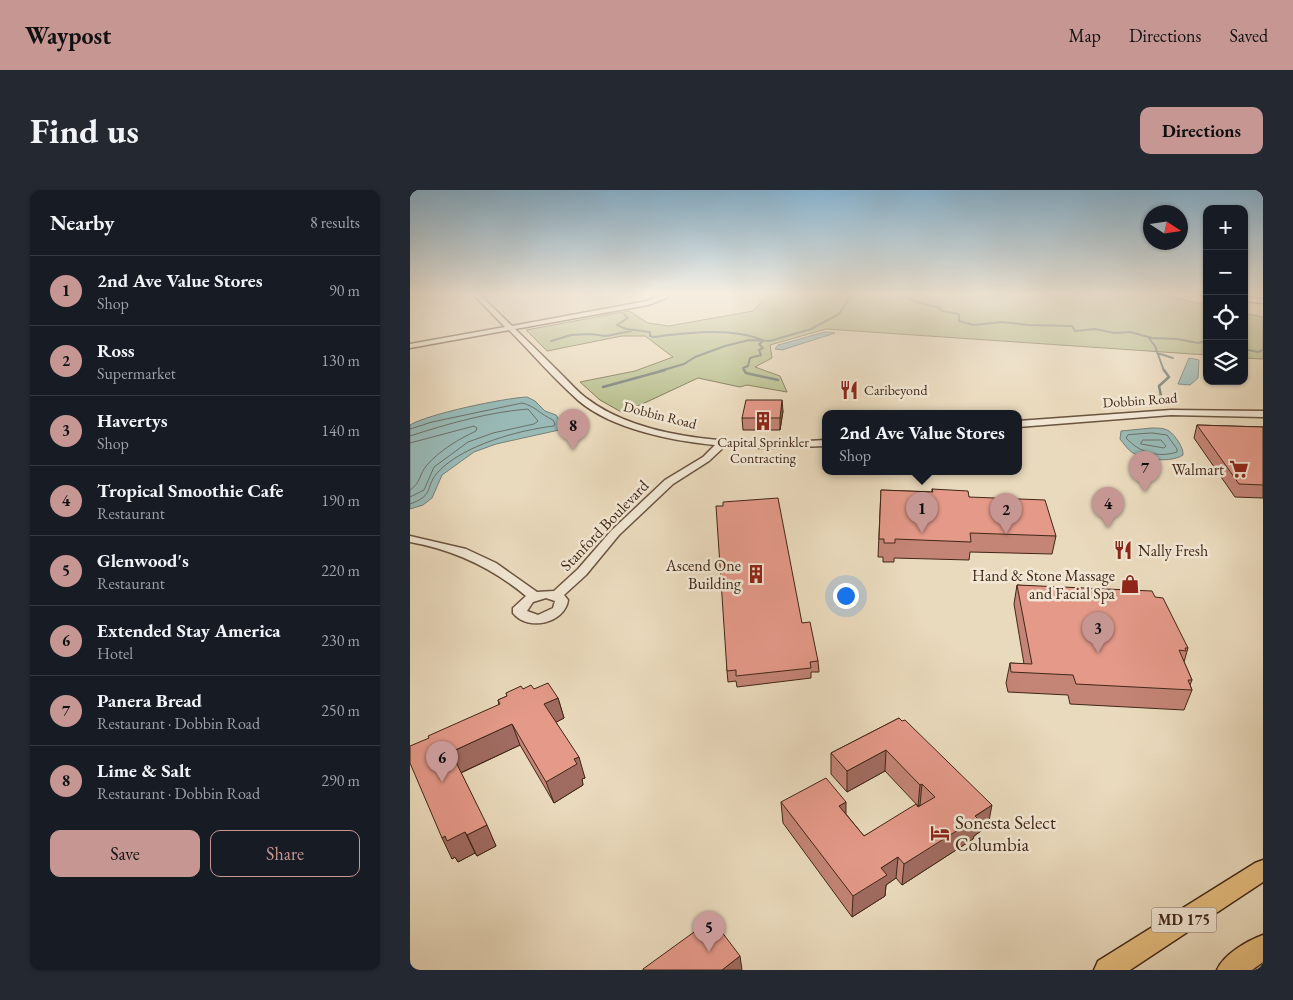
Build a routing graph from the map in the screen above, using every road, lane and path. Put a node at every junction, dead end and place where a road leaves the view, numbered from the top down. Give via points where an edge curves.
1 (502, 329) edge
2 (511, 329) edge
3 (410, 346) edge
4 (1263, 414) edge
5 (1022, 424) edge
6 (724, 442) junction
7 (822, 443) edge
8 (410, 539) edge
9 (557, 595) junction
10 (534, 596) junction
11 (1263, 870) edge
12 (1263, 948) edge
13 (1106, 970) edge
14 (1230, 970) edge

1 - 3 street
2 - 6 street, Dobbin Road via 593,407 620,420 656,431
4 - 5 street, Dobbin Road via 1166,411
6 - 7 street, Dobbin Road
6 - 9 street, Stanford Boulevard via 706,459 668,482
8 - 10 street via 454,548 478,558 512,578
9 - 10 street
9 - 10 street via 563,604 557,612 539,619 523,617 520,608
11 - 13 main road, MD 175
12 - 14 main road

